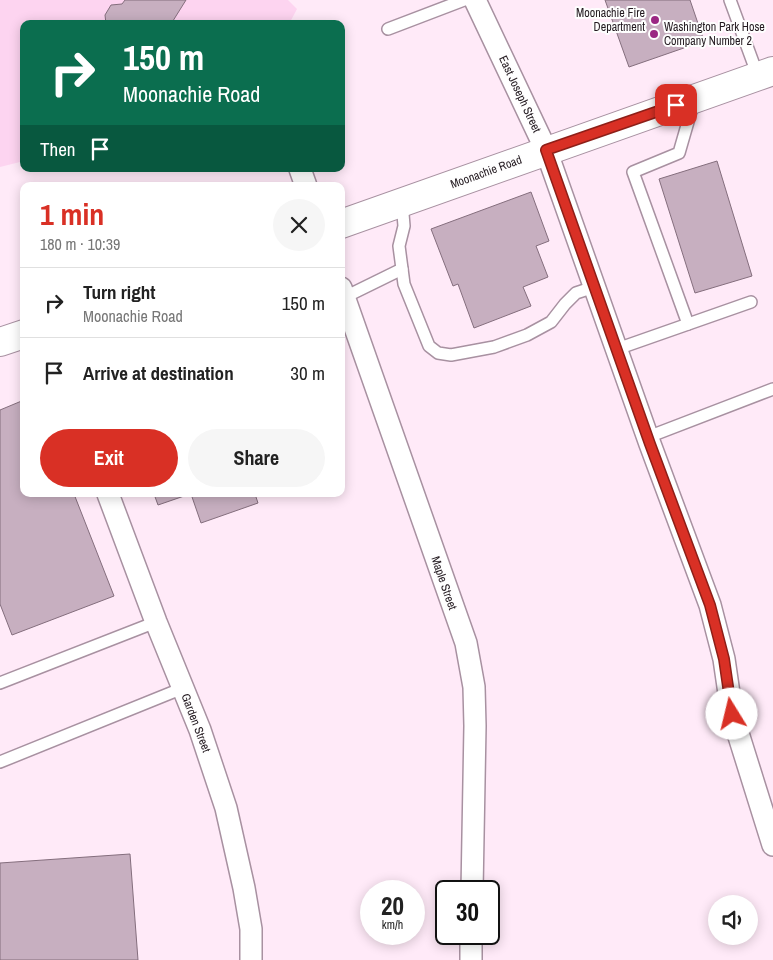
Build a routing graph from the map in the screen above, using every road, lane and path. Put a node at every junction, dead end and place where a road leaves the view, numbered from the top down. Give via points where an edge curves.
1 (464, 0) edge
2 (475, 0) edge
3 (730, 0) edge
4 (388, 29) dead end
5 (765, 74) edge
6 (694, 98) junction
7 (546, 150) junction
8 (402, 202) junction
9 (345, 223) edge
10 (402, 269) junction
11 (594, 287) junction
12 (345, 291) edge
13 (345, 298) edge
14 (751, 302) dead end
15 (688, 324) junction
16 (20, 335) edge
17 (0, 342) edge
18 (617, 349) junction
19 (773, 389) edge
20 (648, 437) junction
21 (109, 497) edge
22 (156, 622) junction
23 (0, 683) edge
24 (182, 688) junction
25 (0, 762) edge
26 (773, 845) edge
27 (472, 880) edge
28 (471, 945) edge
29 (250, 960) edge
30 (471, 960) edge

1 - 4 lane
2 - 7 street, East Joseph Street
3 - 5 lane
5 - 6 main road, Moonachie Road
6 - 7 main road, Moonachie Road
6 - 15 lane via 679,153 632,172
7 - 8 main road, Moonachie Road
7 - 11 street, East Joseph Street
8 - 9 main road, Moonachie Road
8 - 10 lane via 404,226 399,246
10 - 11 lane via 404,284 428,346 438,353 451,355 494,347 527,335 551,322 576,293
10 - 12 lane
11 - 18 street, East Joseph Street
13 - 27 street, Maple Street via 466,643 474,687
14 - 15 lane
15 - 18 lane
16 - 17 main road
18 - 20 street, East Joseph Street
19 - 20 lane
20 - 26 street, East Joseph Street via 710,605 724,659 732,714
21 - 22 street, Garden Street
22 - 23 lane
22 - 24 street, Garden Street
24 - 25 lane
24 - 29 street, Garden Street via 226,808 251,929
28 - 30 street

